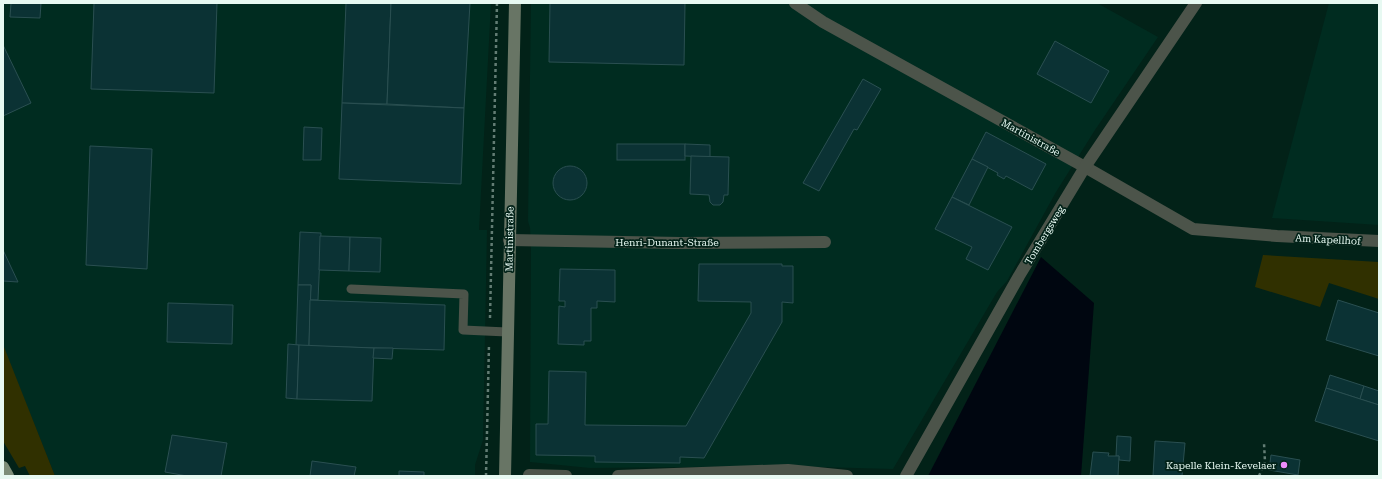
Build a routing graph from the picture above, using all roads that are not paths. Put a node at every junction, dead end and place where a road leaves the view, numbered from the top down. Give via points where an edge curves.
1 (515, 3) edge
2 (795, 3) edge
3 (1196, 3) edge
4 (1085, 167) junction
5 (1277, 236) joint
6 (509, 240) junction
7 (1379, 241) edge
8 (825, 242) dead end
9 (351, 289) dead end
10 (507, 332) junction
11 (3, 467) edge
12 (529, 475) dead end
13 (8, 476) edge
14 (504, 476) edge
15 (566, 476) edge
16 (618, 476) edge
17 (847, 476) edge
18 (906, 476) edge

1 - 6 main road, Martinistraße
2 - 4 street, Martinistraße via 823,22
3 - 4 street, Tombergsweg
4 - 5 street, Martinistraße via 1193,229
4 - 18 street, Tombergsweg via 1019,276
5 - 7 street, Am Kapellhof
6 - 8 street, Henri-Dunant-Straße
6 - 10 main road, Martinistraße
9 - 10 lane via 464,294 463,330
10 - 14 main road, Martinistraße
11 - 13 main road
12 - 15 street
16 - 17 street via 788,470

